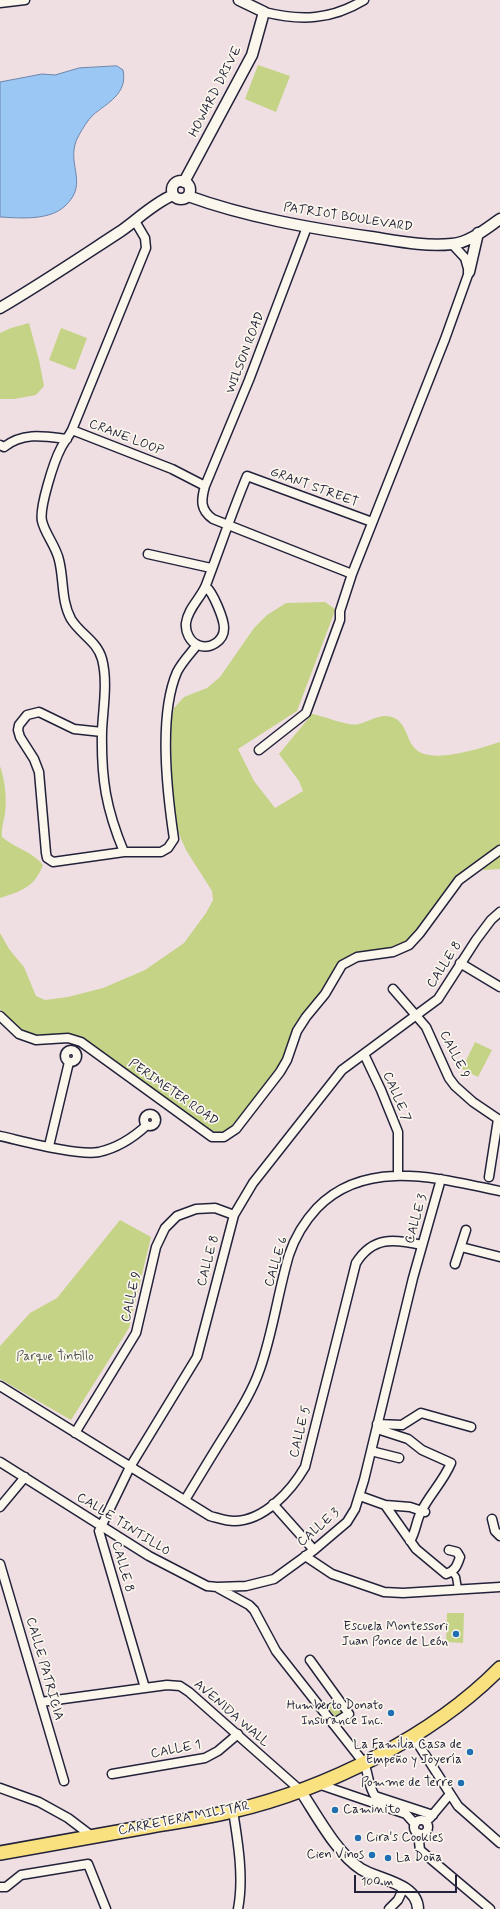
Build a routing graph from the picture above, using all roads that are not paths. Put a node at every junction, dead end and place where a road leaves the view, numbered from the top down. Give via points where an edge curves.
1 (25, 0) edge
2 (239, 0) edge
3 (364, 0) edge
4 (0, 3) edge
5 (264, 12) junction
6 (184, 182) junction
7 (174, 195) junction
8 (188, 196) junction
9 (498, 220) edge
10 (135, 221) junction
11 (307, 227) junction
12 (479, 233) junction
13 (453, 244) junction
14 (469, 272) junction
15 (0, 308) edge
16 (72, 430) junction
17 (67, 439) junction
18 (0, 445) edge
19 (206, 486) junction
20 (372, 522) junction
21 (227, 526) junction
22 (148, 554) dead end
23 (211, 568) junction
24 (352, 574) junction
25 (206, 587) junction
26 (197, 645) junction
27 (102, 732) junction
28 (258, 750) dead end
29 (500, 850) edge
30 (124, 852) junction
31 (500, 912) edge
32 (460, 963) junction
33 (500, 987) edge
34 (393, 989) dead end
35 (0, 1016) edge
36 (417, 1016) junction
37 (364, 1054) junction
38 (69, 1062) dead end
39 (147, 1125) dead end
40 (0, 1136) edge
41 (50, 1146) junction
42 (398, 1175) junction
43 (489, 1177) dead end
44 (441, 1179) junction
45 (500, 1191) edge
46 (234, 1215) junction
47 (466, 1230) dead end
48 (422, 1245) junction
49 (461, 1247) junction
50 (500, 1257) edge
51 (455, 1264) dead end
52 (0, 1386) edge
53 (377, 1426) junction
54 (471, 1427) dead end
55 (75, 1433) junction
56 (372, 1452) junction
57 (399, 1458) dead end
58 (0, 1462) edge
59 (130, 1467) junction
60 (25, 1478) junction
61 (360, 1496) junction
62 (185, 1500) junction
63 (273, 1504) junction
64 (386, 1505) junction
65 (0, 1507) edge
66 (423, 1512) junction
67 (492, 1519) dead end
68 (102, 1526) junction
69 (500, 1536) edge
70 (410, 1541) junction
71 (314, 1550) junction
72 (449, 1550) dead end
73 (305, 1556) junction
74 (0, 1564) edge
75 (449, 1573) junction
76 (218, 1587) junction
77 (500, 1587) edge
78 (458, 1589) junction
79 (310, 1660) dead end
80 (500, 1668) edge
81 (145, 1688) junction
82 (41, 1702) junction
83 (333, 1724) junction
84 (238, 1734) junction
85 (413, 1736) junction
86 (364, 1763) junction
87 (112, 1774) dead end
88 (64, 1781) dead end
89 (317, 1784) junction
90 (0, 1788) edge
91 (300, 1790) junction
92 (450, 1794) junction
93 (233, 1811) junction
94 (433, 1815) junction
95 (426, 1823) junction
96 (415, 1824) junction
97 (418, 1833) junction
98 (93, 1836) junction
99 (500, 1842) edge
100 (0, 1853) edge
101 (0, 1887) edge
102 (404, 1887) junction
103 (106, 1909) edge
104 (238, 1909) edge
105 (389, 1909) edge
106 (418, 1909) edge
107 (490, 1909) edge

1 - 4 street
2 - 5 street
3 - 5 street via 336,14 315,18 283,17
5 - 6 street, HOWARD DRIVE via 252,55
6 - 7 street via 174,185
6 - 8 street via 189,188
7 - 8 street via 180,199
7 - 10 street via 159,202
8 - 11 street, PATRIOT BOULEVARD
9 - 12 street, PATRIOT BOULEVARD
10 - 15 street via 49,279
10 - 16 street, CRANE LOOP via 145,238 146,248
11 - 13 street, PATRIOT BOULEVARD via 410,243
11 - 19 street, WILSON ROAD
12 - 13 street, PATRIOT BOULEVARD
12 - 14 street
13 - 14 street via 465,258
14 - 20 street
16 - 17 street
16 - 19 street, CRANE LOOP via 172,469
17 - 18 street via 24,437 13,440 4,447
17 - 27 street via 56,459 41,516 59,558 68,612 72,620 94,642 102,658
19 - 21 street via 201,498 203,508 208,515
20 - 21 street, GRANT STREET via 247,476
20 - 24 street
21 - 23 street
21 - 24 street
22 - 23 street
23 - 25 street
24 - 28 street via 340,611 340,620 306,713
25 - 26 street via 186,622 189,636
25 - 26 street via 213,596 224,628 222,636 215,644 206,647
26 - 30 street via 178,670 169,696 167,788 174,839 168,848 161,852
27 - 30 street via 105,794 113,826
27 - 30 street via 74,729 35,712 18,725 22,742 39,772 47,858 56,862
29 - 35 street, PERIMETER ROAD via 459,880 409,945 393,952 357,957 342,965 325,994 297,1031 280,1072 236,1129 224,1137 212,1136 81,1042 68,1038 36,1040 19,1034
31 - 32 street, CALLE 8 via 491,920
32 - 33 street
32 - 36 street, CALLE 8 via 438,999
34 - 36 street, CALLE 9
36 - 37 street, CALLE 8
36 - 43 street, CALLE 9 via 426,1027 449,1078 462,1093 498,1119
37 - 42 street, CALLE 7 via 398,1132
37 - 46 street, CALLE 8 via 342,1070 253,1183
38 - 41 street
39 - 41 street via 121,1144 98,1152 78,1152
40 - 41 street
42 - 44 street, CALLE 6
42 - 62 street, CALLE 6 via 367,1178 343,1188 322,1203 300,1230 290,1253 261,1367 251,1392
44 - 45 street, CALLE 6
44 - 48 street, CALLE 3
46 - 55 street, CALLE 9 via 215,1208 196,1209 177,1216 164,1228 156,1247 136,1333
46 - 59 street, CALLE 8 via 197,1357
47 - 49 street
48 - 53 street, CALLE 3
48 - 63 street, CALLE 5 via 385,1241 370,1246 356,1263 305,1467 297,1482
49 - 50 street
49 - 51 street
52 - 55 street, CALLE 5
53 - 54 street via 402,1425 421,1413
53 - 56 street, CALLE 3
53 - 66 street via 408,1439 422,1450 451,1463
55 - 59 street, CALLE 5
56 - 57 street
56 - 61 street, CALLE 3
58 - 60 street, CALLE TINTILLO
59 - 62 street, CALLE 5
59 - 68 street, CALLE 8
60 - 65 street
60 - 68 street, CALLE TINTILLO
61 - 64 street
61 - 71 street, CALLE 3 via 347,1522
62 - 63 street, CALLE 5 via 210,1516 234,1521 256,1516
63 - 71 street
64 - 66 street via 410,1507
64 - 70 street
66 - 70 street
67 - 69 street via 495,1531
68 - 76 street, CALLE TINTILLO via 148,1556 208,1586
68 - 81 street, CALLE 8 via 99,1531
70 - 75 street via 416,1549
71 - 73 street, CALLE 3
72 - 75 street via 457,1552 460,1558 457,1566
73 - 76 street, CALLE 3 via 274,1579 246,1586
73 - 78 street via 332,1574 384,1592
74 - 82 street, CALLE PATRICIA
75 - 78 street via 456,1577
76 - 83 street via 254,1610 276,1651
77 - 78 street
79 - 83 street via 349,1714
80 - 85 main road, CARRETERA MILITAR via 480,1687
81 - 82 street, AVENIDA WALL
81 - 84 street, AVENIDA WALL via 180,1686
82 - 88 street, CALLE PATRICIA
83 - 86 street
84 - 87 street, CALLE 1 via 218,1752 205,1758
84 - 91 street, AVENIDA WALL
85 - 86 main road, CARRETERA MILITAR
85 - 92 street
86 - 89 main road, CARRETERA MILITAR
86 - 94 street via 369,1787 375,1796
89 - 91 main road, CARRETERA MILITAR
89 - 96 street via 406,1814
90 - 98 street via 39,1802
91 - 93 main road, CARRETERA MILITAR
91 - 102 street via 341,1851 353,1864
92 - 94 street
92 - 99 street via 458,1806
93 - 98 main road, CARRETERA MILITAR
93 - 104 street via 240,1866
94 - 95 street
95 - 96 street via 420,1821
95 - 97 street via 426,1831
96 - 97 street via 414,1828
97 - 107 street via 420,1850
98 - 100 main road, CARRETERA MILITAR
101 - 103 street via 9,1885 21,1875 88,1864
102 - 105 street via 398,1900
102 - 106 street via 415,1898

